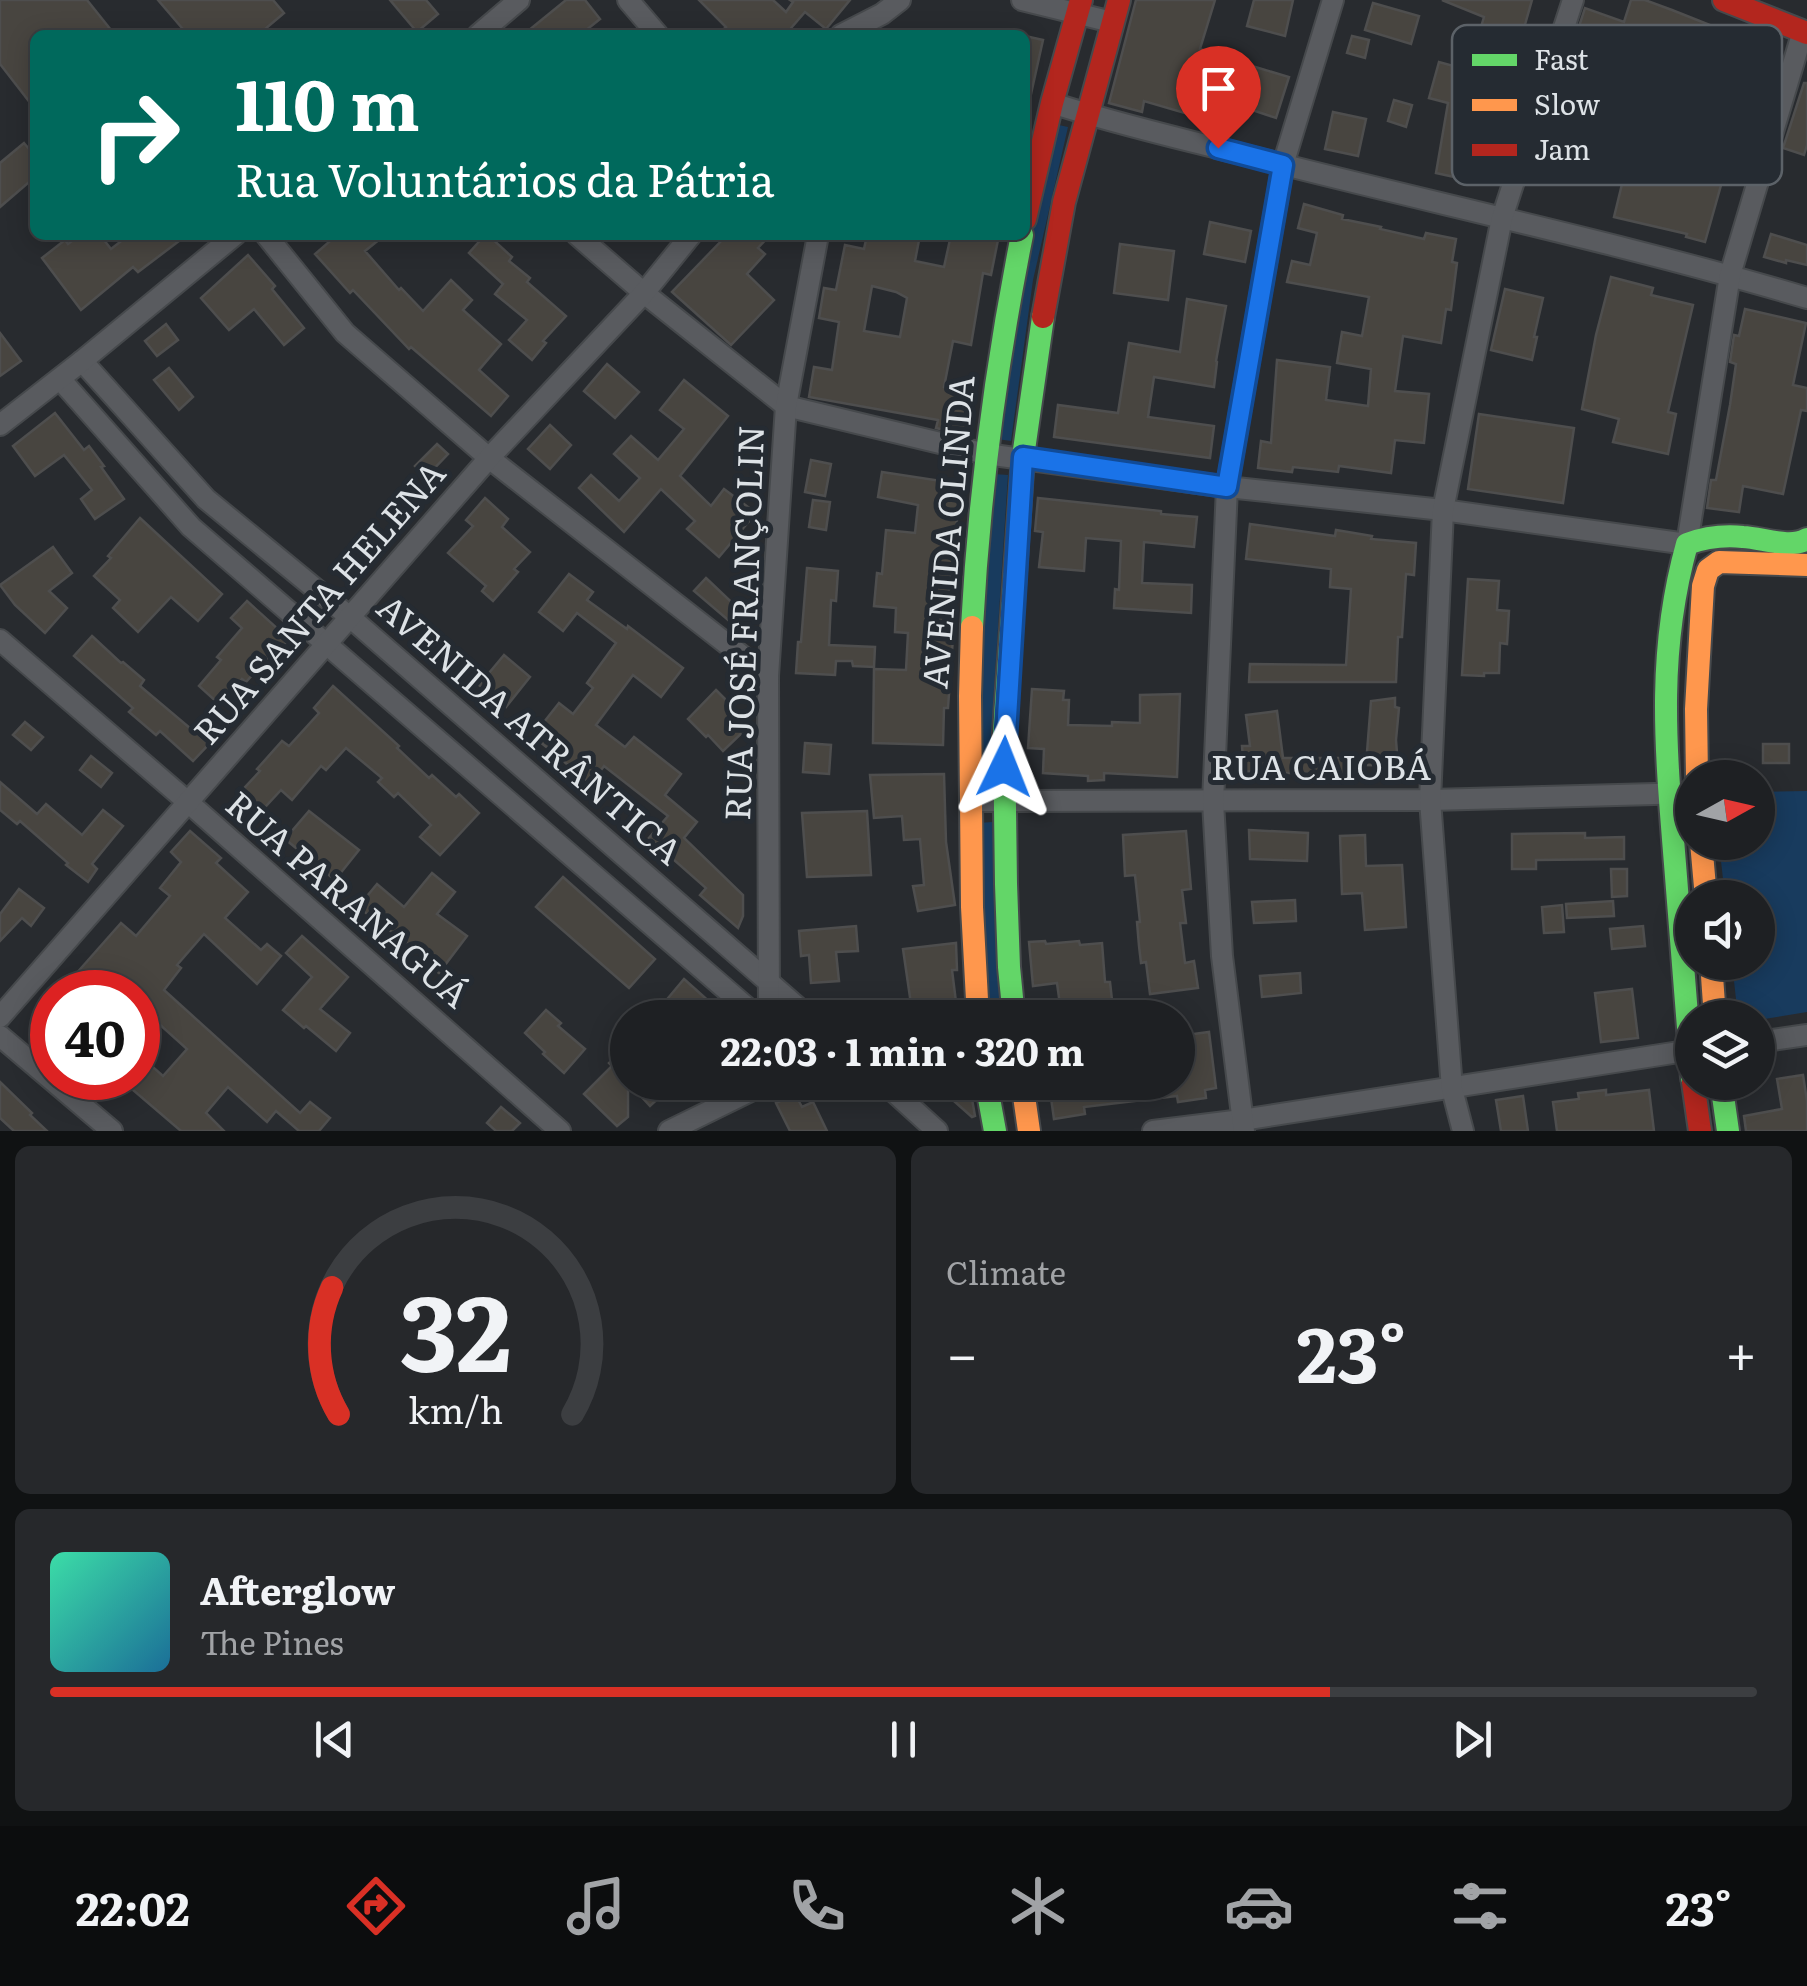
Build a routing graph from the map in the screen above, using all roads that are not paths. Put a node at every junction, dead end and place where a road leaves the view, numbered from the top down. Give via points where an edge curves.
1 (519, 0) edge
2 (628, 0) edge
3 (900, 0) edge
4 (1022, 0) edge
5 (1333, 0) edge
6 (1573, 0) edge
7 (1724, 0) edge
8 (1079, 6) edge
9 (1116, 11) edge
10 (1565, 25) edge
11 (484, 30) edge
12 (654, 30) edge
13 (850, 30) edge
14 (1805, 32) edge
15 (1052, 103) junction
16 (1782, 107) edge
17 (1088, 114) junction
18 (1283, 165) junction
19 (1513, 185) edge
20 (1758, 185) edge
21 (1030, 198) edge
22 (1502, 218) junction
23 (229, 240) edge
24 (270, 240) edge
25 (583, 240) edge
26 (687, 240) edge
27 (817, 240) edge
28 (1021, 240) edge
29 (1730, 275) junction
30 (644, 292) junction
31 (1807, 298) edge
32 (82, 361) junction
33 (60, 379) junction
34 (786, 406) junction
35 (0, 426) edge
36 (986, 454) junction
37 (1023, 457) junction
38 (490, 458) junction
39 (1227, 487) junction
40 (1443, 510) junction
41 (1807, 540) edge
42 (1687, 544) junction
43 (1807, 566) edge
44 (1708, 570) junction
45 (351, 618) junction
46 (0, 640) edge
47 (328, 644) junction
48 (768, 676) junction
49 (1697, 760) edge
50 (1675, 768) edge
51 (1675, 794) edge
52 (1430, 800) junction
53 (972, 801) junction
54 (1004, 802) junction
55 (1213, 802) junction
56 (188, 803) junction
57 (1684, 860) edge
58 (769, 982) junction
59 (738, 1000) edge
60 (769, 1000) edge
61 (790, 1000) edge
62 (977, 1000) edge
63 (1012, 1000) edge
64 (1689, 1000) edge
65 (0, 1017) edge
66 (1807, 1035) edge
67 (0, 1036) edge
68 (1775, 1040) edge
69 (1675, 1053) edge
70 (1452, 1089) junction
71 (733, 1100) edge
72 (903, 1100) edge
73 (989, 1100) edge
74 (1025, 1100) edge
75 (1696, 1100) edge
76 (1724, 1100) edge
77 (1243, 1126) edge
78 (112, 1131) edge
79 (560, 1131) edge
80 (669, 1131) edge
81 (937, 1131) edge
82 (994, 1131) edge
83 (1030, 1131) edge
84 (1153, 1131) edge
85 (1462, 1131) edge
86 (1700, 1131) edge
87 (1728, 1131) edge

1 - 11 street
2 - 12 street
3 - 13 street
4 - 8 street
5 - 18 street
6 - 10 street
7 - 14 street
8 - 9 street
8 - 15 street
9 - 17 street, AVENIDA OLINDA
14 - 16 street
15 - 17 street
15 - 21 street
17 - 18 street
17 - 37 street, AVENIDA OLINDA via 1051,264
18 - 22 street
18 - 39 street
19 - 22 street
20 - 29 street
22 - 29 street
22 - 40 street
23 - 32 street
24 - 38 street via 344,334
25 - 30 street
26 - 30 street, RUA SANTA HELENA
27 - 34 street, RUA JOSÉ FRANÇOLIN
28 - 36 street, AVENIDA OLINDA
29 - 31 street
29 - 42 street
30 - 34 street
30 - 38 street, RUA SANTA HELENA
32 - 33 street
32 - 45 street, AVENIDA ATRÂNTICA via 206,499
33 - 35 street
33 - 47 street via 192,528
34 - 36 street
34 - 48 street, RUA JOSÉ FRANÇOLIN
36 - 37 street
36 - 53 street, AVENIDA OLINDA via 970,678
37 - 39 street
37 - 54 street, AVENIDA OLINDA
38 - 45 street, RUA SANTA HELENA
38 - 48 street
39 - 40 street
39 - 55 street
40 - 42 street
40 - 52 street
41 - 42 street via 1718,536
42 - 44 street
42 - 50 street via 1669,634 1666,728
43 - 44 street via 1720,562
44 - 49 street via 1702,586
45 - 47 street, RUA SANTA HELENA
45 - 58 street, AVENIDA ATRÂNTICA
46 - 56 street, RUA PARANAGUÁ
47 - 56 street, RUA SANTA HELENA
47 - 59 street
48 - 58 street, RUA JOSÉ FRANÇOLIN
51 - 52 street, RUA CAIOBÁ
52 - 55 street, RUA CAIOBÁ
52 - 70 street
53 - 54 street, RUA CAIOBÁ
53 - 62 street, AVENIDA OLINDA
54 - 55 street, RUA CAIOBÁ
54 - 63 street, AVENIDA OLINDA
55 - 77 street via 1222,956
56 - 65 street, RUA SANTA HELENA
56 - 79 street, RUA PARANAGUÁ
57 - 64 street
58 - 60 street, RUA JOSÉ FRANÇOLIN
58 - 61 street, AVENIDA ATRÂNTICA
66 - 68 street
67 - 78 street
69 - 70 street
70 - 77 street
70 - 85 street
71 - 80 street
72 - 81 street
73 - 82 street
74 - 83 street
75 - 86 street
76 - 87 street
77 - 84 street

